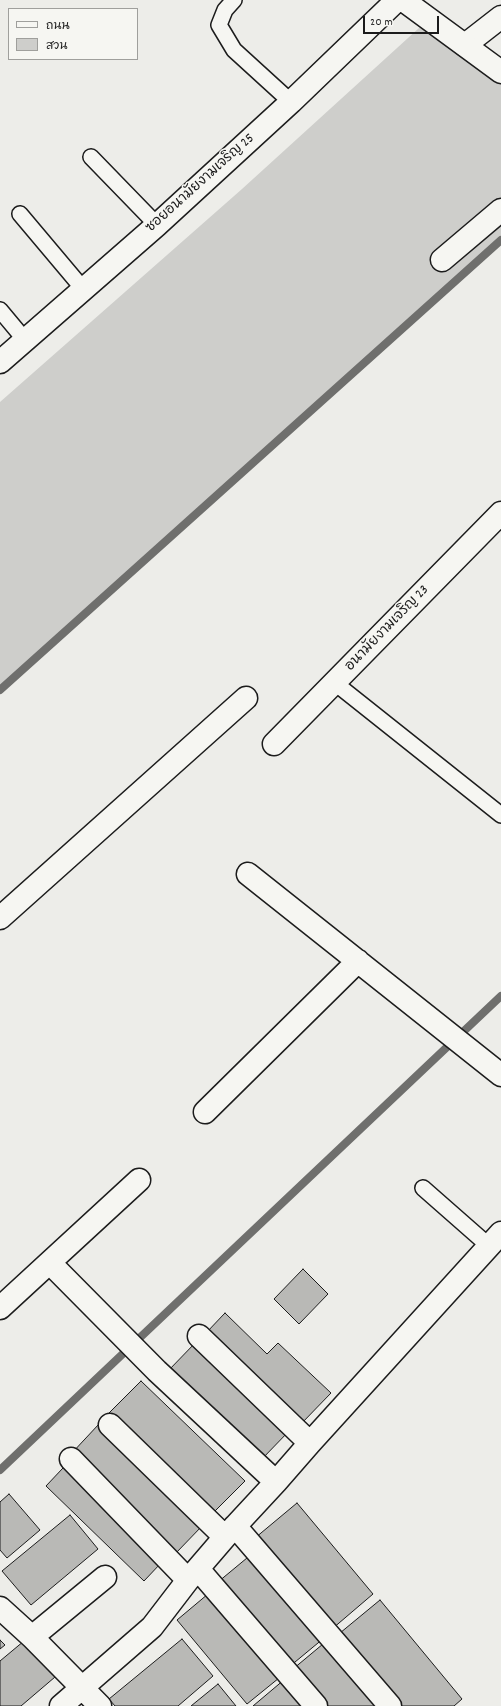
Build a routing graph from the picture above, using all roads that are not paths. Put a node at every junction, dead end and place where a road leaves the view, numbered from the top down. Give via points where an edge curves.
1 (234, 0) edge
2 (397, 0) edge
3 (403, 0) edge
4 (501, 17) edge
5 (465, 45) junction
6 (501, 72) edge
7 (291, 102) junction
8 (91, 157) dead end
9 (501, 210) edge
10 (20, 214) dead end
11 (157, 225) junction
12 (442, 260) dead end
13 (84, 290) junction
14 (0, 310) edge
15 (25, 340) junction
16 (0, 362) edge
17 (501, 513) edge
18 (335, 683) junction
19 (246, 698) dead end
20 (274, 744) dead end
21 (501, 815) edge
22 (248, 874) dead end
23 (0, 918) edge
24 (358, 961) junction
25 (501, 1074) edge
26 (205, 1112) dead end
27 (139, 1180) dead end
28 (424, 1188) dead end
29 (495, 1239) edge
30 (50, 1262) junction
31 (0, 1308) edge
32 (199, 1336) dead end
33 (110, 1424) dead end
34 (310, 1443) junction
35 (71, 1459) dead end
36 (276, 1482) junction
37 (230, 1532) junction
38 (193, 1575) junction
39 (105, 1577) dead end
40 (0, 1608) edge
41 (32, 1637) junction
42 (82, 1687) junction
43 (61, 1706) edge
44 (100, 1706) edge
45 (316, 1706) edge
46 (390, 1706) edge

1 - 7 lane via 225,10 219,25 234,50
2 - 7 street, ซอยอนามัยงามเจริญ 25
3 - 5 street
4 - 5 street
5 - 6 street
7 - 11 street, ซอยอนามัยงามเจริญ 25
8 - 11 lane
9 - 12 street
10 - 13 lane
11 - 13 street, ซอยอนามัยงามเจริญ 25
13 - 15 street, ซอยอนามัยงามเจริญ 25
14 - 15 lane
15 - 16 street, ซอยอนามัยงามเจริญ 25
17 - 18 street, อนามัยงามเจริญ 23
18 - 20 street, อนามัยงามเจริญ 23
18 - 21 lane
19 - 23 street
22 - 24 street
24 - 25 street
24 - 26 street
27 - 30 street
28 - 29 lane
29 - 34 street
30 - 31 street
30 - 36 street via 158,1371
32 - 34 street
33 - 37 street
34 - 36 street
35 - 38 street
36 - 37 street
37 - 38 street
37 - 46 street
38 - 42 street via 152,1626
38 - 45 street
39 - 41 street
40 - 41 street
41 - 42 street
42 - 43 street
42 - 44 street

